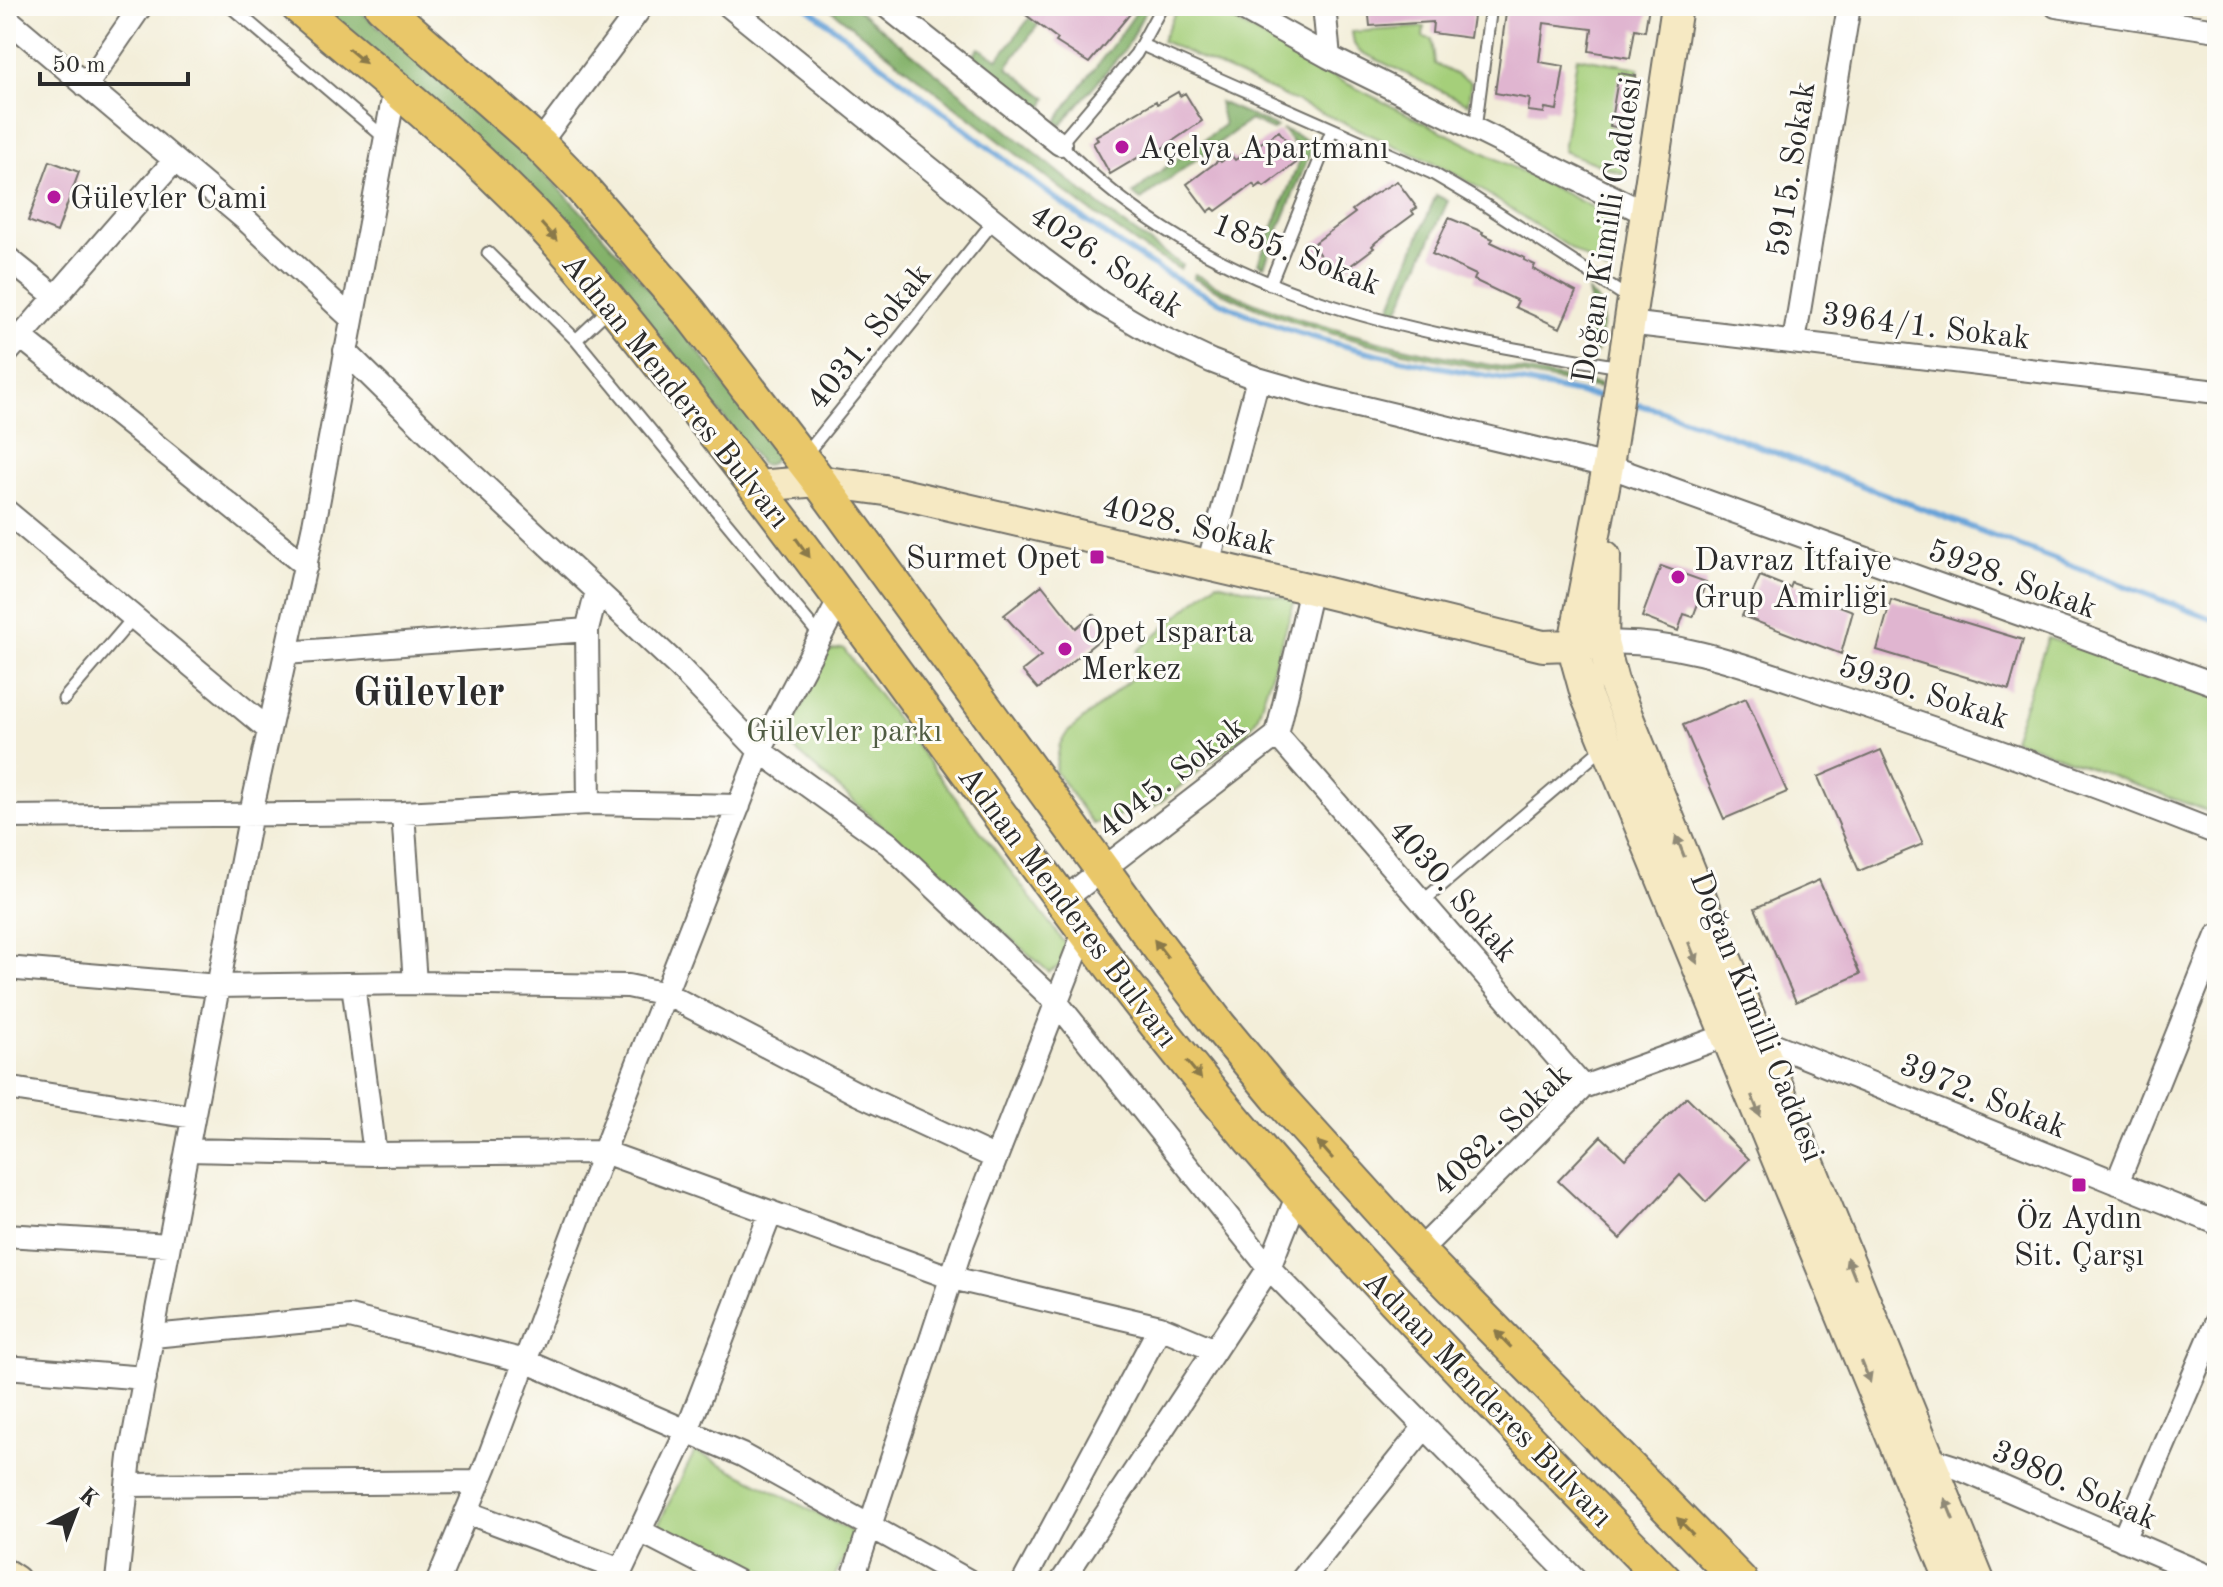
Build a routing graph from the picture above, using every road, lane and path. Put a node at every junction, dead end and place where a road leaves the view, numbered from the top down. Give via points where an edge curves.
1 (141, 6) edge
2 (230, 6) edge
3 (298, 6) edge
4 (382, 6) edge
5 (642, 6) edge
6 (729, 6) edge
7 (886, 6) edge
8 (1162, 6) edge
9 (1237, 6) edge
10 (1324, 6) edge
11 (1491, 6) edge
12 (1677, 6) edge
13 (1849, 6) edge
14 (2056, 6) edge
15 (2131, 12) edge
16 (6, 18) edge
17 (2217, 30) edge
18 (1142, 45) junction
19 (1329, 57) junction
20 (86, 86) junction
21 (395, 88) junction
22 (1475, 129) junction
23 (1332, 130) junction
24 (386, 138) junction
25 (539, 144) junction
26 (1060, 144) junction
27 (175, 160) junction
28 (1645, 213) junction
29 (994, 221) junction
30 (488, 253) dead end
31 (6, 257) edge
32 (1270, 284) junction
33 (56, 297) junction
34 (613, 305) junction
35 (1629, 312) junction
36 (352, 319) junction
37 (576, 340) junction
38 (1794, 342) junction
39 (13, 346) edge
40 (345, 351) junction
41 (1621, 367) junction
42 (1258, 379) junction
43 (2217, 392) edge
44 (1608, 466) junction
45 (789, 477) junction
46 (6, 511) edge
47 (1208, 565) junction
48 (306, 566) junction
49 (1311, 589) junction
50 (597, 591) junction
51 (840, 599) junction
52 (134, 617) junction
53 (587, 630) junction
54 (820, 637) junction
55 (1589, 644) junction
56 (286, 653) junction
57 (2217, 685) edge
58 (64, 699) dead end
59 (269, 730) junction
60 (1277, 735) junction
61 (1607, 744) junction
62 (760, 751) junction
63 (589, 803) junction
64 (739, 806) junction
65 (251, 813) junction
66 (403, 813) junction
67 (6, 817) edge
68 (2217, 833) edge
69 (1103, 869) junction
70 (1063, 900) junction
71 (1422, 902) junction
72 (1085, 930) junction
73 (2217, 936) edge
74 (6, 968) edge
75 (415, 983) junction
76 (353, 984) junction
77 (218, 986) junction
78 (666, 994) junction
79 (1058, 1004) junction
80 (1726, 1034) junction
81 (1758, 1038) junction
82 (1583, 1087) junction
83 (6, 1088) edge
84 (193, 1117) junction
85 (187, 1150) junction
86 (604, 1152) junction
87 (375, 1154) junction
88 (996, 1158) junction
89 (2117, 1183) junction
90 (1298, 1194) junction
91 (771, 1212) junction
92 (2217, 1223) edge
93 (6, 1235) edge
94 (169, 1245) junction
95 (1418, 1252) junction
96 (1269, 1268) junction
97 (952, 1278) junction
98 (2217, 1321) edge
99 (1160, 1327) junction
100 (153, 1336) junction
101 (1215, 1350) junction
102 (525, 1361) junction
103 (6, 1367) edge
104 (145, 1378) junction
105 (1424, 1428) junction
106 (687, 1431) junction
107 (1917, 1463) junction
108 (479, 1482) junction
109 (127, 1485) junction
110 (466, 1512) junction
111 (871, 1527) junction
112 (640, 1531) junction
113 (2123, 1540) junction
114 (6, 1575) edge
115 (619, 1576) edge
116 (2217, 1580) edge
117 (15, 1581) edge
118 (117, 1581) edge
119 (438, 1581) edge
120 (737, 1581) edge
121 (852, 1581) edge
122 (969, 1581) edge
123 (1024, 1581) edge
124 (1062, 1581) edge
125 (1301, 1581) edge
126 (1576, 1581) edge
127 (1665, 1581) edge
128 (1740, 1581) edge
129 (1951, 1581) edge
130 (1979, 1581) edge

1 - 20 street
2 - 24 lane
3 -> 21 main road, Adnan Menderes Bulvarı
4 - 25 main road, Adnan Menderes Bulvarı
5 - 25 street
6 - 29 street, 4026. Sokak
7 - 26 street, 1855. Sokak
8 - 18 lane
9 - 19 street
10 - 19 street
11 - 22 lane
12 - 28 main road, Doğan Kimilli Caddesi
13 - 38 street, 5915. Sokak
14 - 15 street
15 - 17 street
16 - 20 street
18 - 23 lane
18 - 26 lane
19 - 22 street
20 - 27 street
21 - 24 street
21 -> 34 main road, Adnan Menderes Bulvarı via 502,183
22 - 28 street
23 - 32 lane
23 - 35 lane via 1455,186
24 - 36 street
25 - 45 main road, Adnan Menderes Bulvarı via 671,291
26 - 32 lane, 1855. Sokak via 1167,231
27 - 33 street
27 - 36 street
28 - 35 main road, Doğan Kimilli Caddesi
29 - 42 street, 4026. Sokak via 1101,303 1197,355
29 - 45 lane, 4031. Sokak
30 - 37 lane
31 - 33 street
32 - 41 lane, 1855. Sokak via 1434,334
33 - 39 street
34 - 37 lane
34 - 45 main road, Adnan Menderes Bulvarı
35 - 38 street, 3964/1. Sokak
35 - 41 main road, Doğan Kimilli Caddesi
36 - 40 street
37 - 54 lane
38 - 43 street, 3964/1. Sokak
39 - 48 street
40 - 48 street
40 - 50 street
41 - 44 main road, Doğan Kimilli Caddesi
42 - 44 street, 4026. Sokak
42 - 47 street
44 - 55 main road, Doğan Kimilli Caddesi via 1579,611
44 - 57 street, 5928. Sokak
45 - 47 main road, 4028. Sokak via 885,490
45 -> 51 main road, Adnan Menderes Bulvarı
45 - 69 main road, Adnan Menderes Bulvarı
46 - 52 street
47 - 49 main road, 4028. Sokak
48 - 56 street
49 - 55 main road, 4028. Sokak via 1543,646
49 - 60 street, 4045. Sokak
50 - 53 street
50 - 62 street
51 - 54 street
51 - 70 main road, Adnan Menderes Bulvarı
52 - 58 lane
52 - 59 street
53 - 56 street
53 - 63 street
54 - 62 street
55 - 61 main road, Doğan Kimilli Caddesi via 1579,675
55 - 68 street, 5930. Sokak via 1678,650 1804,686 2000,750
81 -> 55 main road, Doğan Kimilli Caddesi via 1613,681
56 - 59 street
59 - 65 street
60 - 69 street, 4045. Sokak
60 - 71 street, 4030. Sokak
61 - 71 lane
61 -> 80 main road, Doğan Kimilli Caddesi
62 - 64 street
62 - 79 street via 889,844
63 - 64 street
63 - 66 street
64 - 78 street
65 - 66 street
65 - 67 street
65 - 77 street
66 - 75 street
69 - 70 street, 4045. Sokak
95 -> 69 main road, Adnan Menderes Bulvarı via 1268,1086
70 - 72 main road, Adnan Menderes Bulvarı
71 - 82 street, 4030. Sokak
72 - 79 street
72 -> 90 main road, Adnan Menderes Bulvarı
73 - 89 street
74 - 77 street
75 - 76 street
75 - 78 street via 628,986
76 - 77 street
76 - 87 street
77 - 84 street
78 - 86 street
78 - 88 street via 856,1093
79 - 88 street
79 - 96 street
80 - 81 street, 3972. Sokak
80 - 82 street, 4082. Sokak
80 -> 107 main road, Doğan Kimilli Caddesi
81 - 89 street, 3972. Sokak
107 -> 81 main road, Doğan Kimilli Caddesi
82 - 95 street, 4082. Sokak
83 - 84 street
84 - 85 street
85 - 87 street
85 - 94 street
86 - 87 street
86 - 91 street
86 - 102 street
88 - 97 street
89 - 92 street, 3972. Sokak
90 - 96 street
90 - 127 main road, Adnan Menderes Bulvarı
91 - 97 street
91 - 106 street
93 - 94 street
94 - 100 street
128 -> 95 main road, Adnan Menderes Bulvarı
96 - 101 street
96 - 105 street
97 - 99 street
97 - 111 street
98 - 113 street
99 - 101 street
99 - 123 street
100 - 102 street via 350,1317
100 - 104 street
101 - 124 street
102 - 106 street
102 - 108 street
103 - 104 street
104 - 109 street
105 - 125 street
105 - 126 street
106 - 111 street via 742,1455
106 - 112 street
107 - 113 street, 3980. Sokak via 1958,1468
107 - 129 main road, Doğan Kimilli Caddesi
130 -> 107 main road, Doğan Kimilli Caddesi
108 - 109 street
108 - 110 street
109 - 118 street
110 - 115 street
110 - 119 street
111 - 121 street
111 - 122 street
112 - 115 street
112 - 120 street
113 - 116 street, 3980. Sokak
114 - 117 main road

